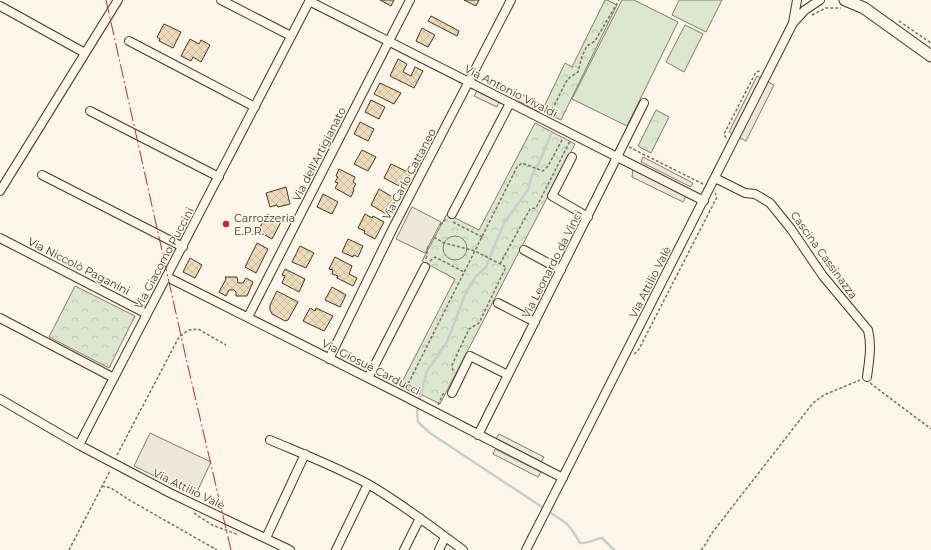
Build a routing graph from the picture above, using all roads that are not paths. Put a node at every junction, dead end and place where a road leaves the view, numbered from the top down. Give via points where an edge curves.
1 (118, 0) edge
2 (221, 0) edge
3 (410, 0) edge
4 (511, 0) edge
5 (796, 0) edge
6 (820, 0) edge
7 (845, 0) edge
8 (310, 1) edge
9 (860, 4) edge
10 (0, 6) edge
11 (793, 23) junction
12 (291, 36) junction
13 (129, 41) dead end
14 (389, 41) junction
15 (86, 53) junction
16 (931, 56) edge
17 (469, 82) junction
18 (510, 103) junction
19 (644, 103) dead end
20 (255, 107) junction
21 (90, 111) dead end
22 (572, 157) dead end
23 (618, 157) junction
24 (42, 174) dead end
25 (219, 177) junction
26 (715, 178) junction
27 (0, 191) edge
28 (704, 201) junction
29 (452, 214) road end
30 (588, 217) junction
31 (0, 238) edge
32 (183, 247) junction
33 (524, 250) dead end
34 (425, 267) road end
35 (561, 270) junction
36 (167, 277) junction
37 (498, 303) dead end
38 (147, 314) junction
39 (248, 317) junction
40 (0, 318) edge
41 (535, 322) junction
42 (329, 358) junction
43 (508, 375) junction
44 (867, 377) road end
45 (114, 378) junction
46 (368, 378) junction
47 (449, 390) road end
48 (0, 399) edge
49 (478, 435) junction
50 (270, 440) dead end
51 (79, 445) junction
52 (305, 454) junction
53 (563, 478) junction
54 (368, 484) junction
55 (420, 518) junction
56 (445, 537) junction
57 (266, 538) junction
58 (290, 550) edge
59 (336, 550) edge
60 (404, 550) edge
61 (439, 550) edge
62 (463, 550) edge
63 (526, 550) edge

1 - 15 street
2 - 12 street
3 - 14 street, Via dell'Artigianato
4 - 17 street, Via Carlo Cattaneo
5 - 11 street, Via Attilio Valè
6 - 11 street, Via Attilio Valè via 805,10
7 - 9 main road
8 - 12 street, Via Giacomo Puccini
8 - 14 street, Via Antonio Vivaldi
9 - 16 main road
10 - 15 street
11 - 26 street, Via Attilio Valè
12 - 20 street, Via Giacomo Puccini
13 - 20 street
14 - 17 street, Via Antonio Vivaldi
14 - 39 street, Via dell'Artigianato
15 - 27 street
17 - 18 street, Via Antonio Vivaldi
17 - 42 street, Via Carlo Cattaneo
18 - 23 street, Via Antonio Vivaldi
18 - 29 street
19 - 23 street, Via Leonardo da Vinci
20 - 25 street, Via Giacomo Puccini
21 - 25 street
22 - 30 street via 552,196
23 - 28 street, Via Antonio Vivaldi
23 - 30 street, Via Leonardo da Vinci
24 - 32 street
25 - 32 street, Via Giacomo Puccini
26 - 28 street, Via Attilio Valè
26 - 44 street, Cascina Cassinazza via 742,192 763,198 777,210 823,276 868,330 870,357
28 - 53 street, Via Attilio Valè
30 - 35 street, Via Leonardo da Vinci
31 - 38 street, Via Niccolò Paganini
32 - 36 street, Via Giacomo Puccini
33 - 35 street
34 - 46 street
35 - 41 street, Via Leonardo da Vinci
36 - 38 street, Via Giacomo Puccini
36 - 39 street, Via Giosuè Carducci
37 - 41 street
38 - 45 street, Via Giacomo Puccini
39 - 42 street, Via Giosuè Carducci
40 - 45 street
41 - 43 street, Via Leonardo da Vinci
42 - 46 street, Via Giosuè Carducci
43 - 47 street via 470,356
43 - 49 street, Via Leonardo da Vinci
45 - 51 street, Via Giacomo Puccini
46 - 49 street, Via Giosuè Carducci
48 - 51 street
49 - 53 street, Via Giosuè Carducci
50 - 52 street
51 - 57 street, Via Attilio Valè via 111,467
52 - 54 street
52 - 57 street
53 - 63 street, Via Attilio Valè
54 - 55 street
54 - 59 street
55 - 56 street
55 - 60 street
56 - 61 street
56 - 62 street
57 - 58 street, Via Attilio Valè

